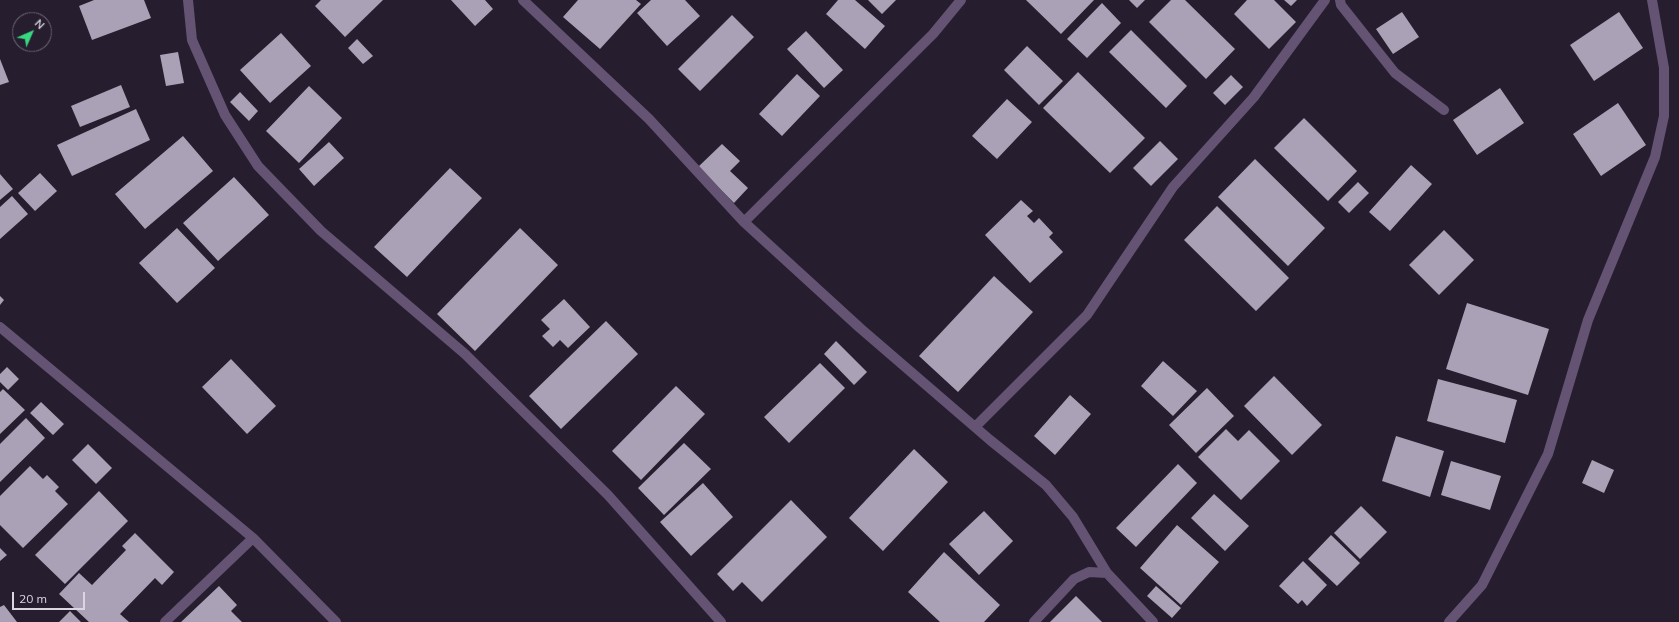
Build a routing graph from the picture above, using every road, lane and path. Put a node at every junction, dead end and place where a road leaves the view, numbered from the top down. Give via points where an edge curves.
1 (188, 0) edge
2 (522, 0) edge
3 (961, 0) edge
4 (1325, 0) edge
5 (1340, 0) edge
6 (1652, 0) edge
7 (1444, 110) dead end
8 (744, 222) junction
9 (0, 327) edge
10 (975, 427) junction
11 (254, 538) junction
12 (1107, 573) junction
13 (165, 622) edge
14 (336, 622) edge
15 (721, 622) edge
16 (1034, 622) edge
17 (1153, 622) edge
18 (1449, 622) edge

1 - 15 street via 192,40 225,116 258,166 322,231 470,359 608,495
2 - 8 street via 648,118
3 - 8 street via 933,34
4 - 10 street via 1254,97 1173,187 1087,315
5 - 7 street via 1341,5 1395,73
6 - 18 street via 1664,76 1664,116 1655,157 1588,320 1548,454 1482,585
8 - 10 street via 860,328
9 - 11 street
10 - 12 street via 1046,485 1073,517
11 - 13 street
11 - 14 street
12 - 16 street via 1089,572 1074,579
12 - 17 street

